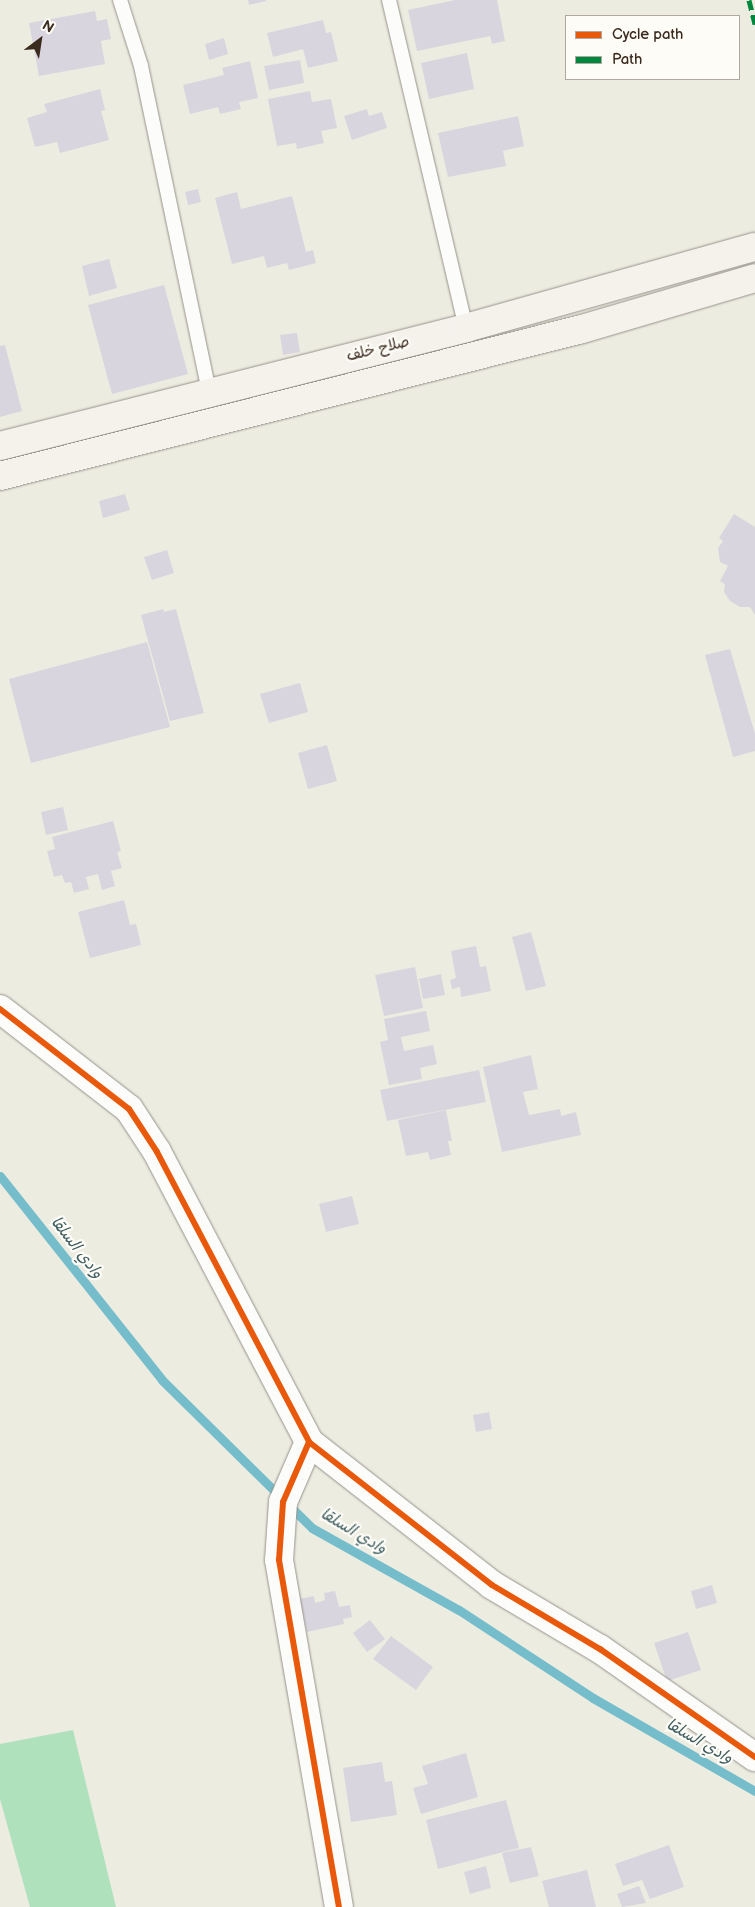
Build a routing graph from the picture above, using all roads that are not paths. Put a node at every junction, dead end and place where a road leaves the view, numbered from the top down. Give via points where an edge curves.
1 (120, 0) edge
2 (389, 0) edge
3 (755, 247) edge
4 (755, 278) edge
5 (466, 328) junction
6 (209, 391) junction
7 (0, 446) edge
8 (0, 476) edge
9 (0, 1009) edge
10 (309, 1442) junction
11 (755, 1757) edge
12 (339, 1907) edge

1 - 6 lane via 141,66
2 - 5 lane
3 - 5 main road, صلاح خلف
4 - 8 main road, صلاح خلف via 582,328
5 - 6 main road, صلاح خلف
6 - 7 main road, صلاح خلف
9 - 10 street via 129,1109 157,1152
10 - 11 street via 492,1585 600,1649
10 - 12 street via 283,1502 279,1560

